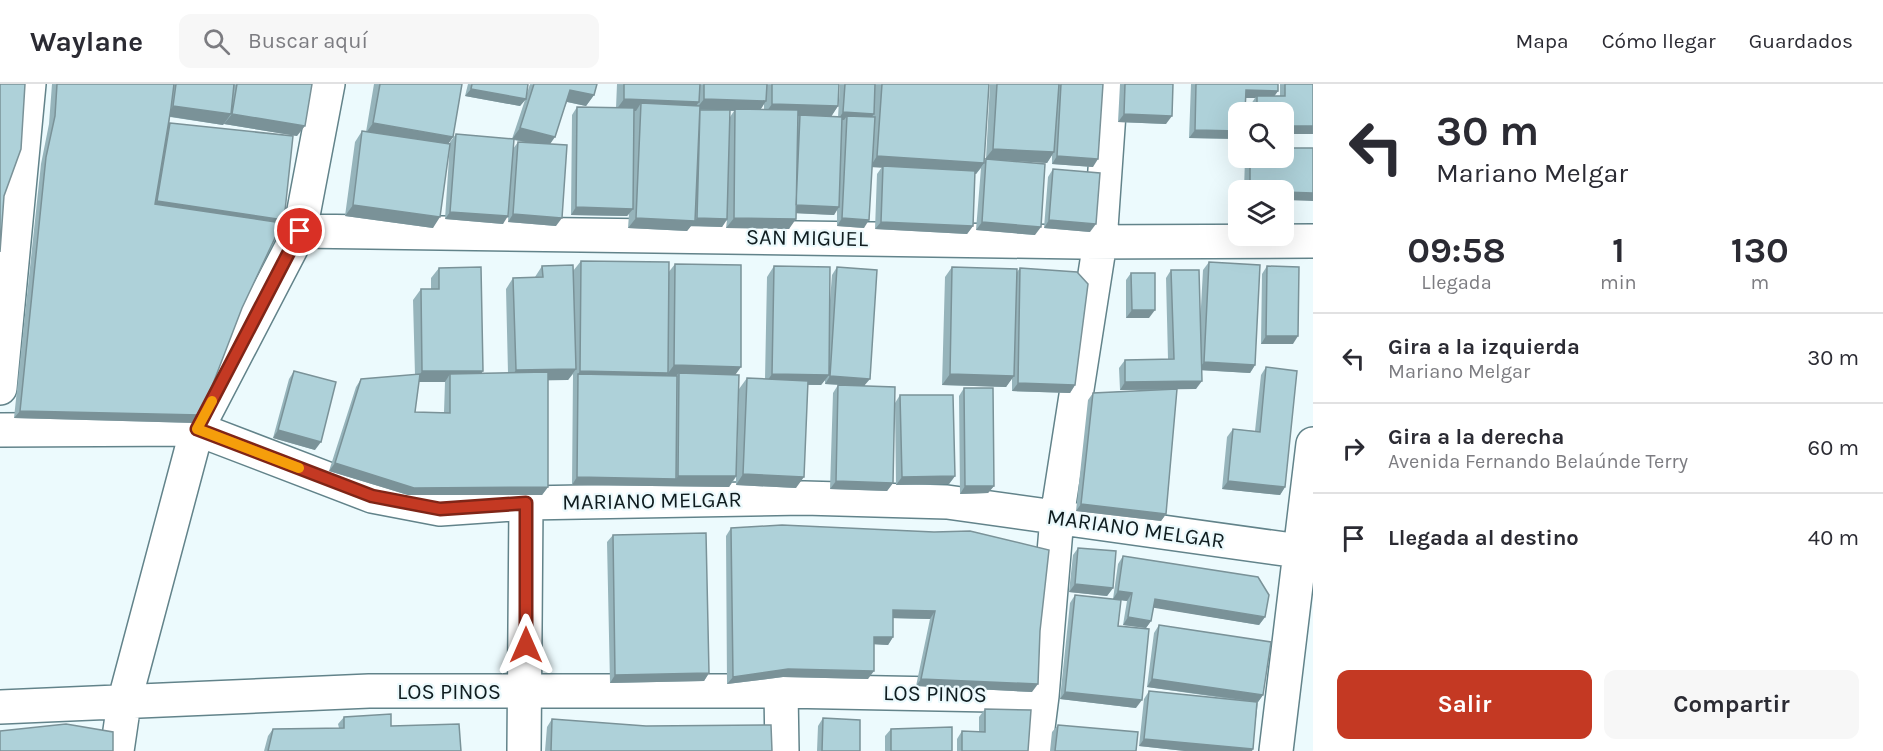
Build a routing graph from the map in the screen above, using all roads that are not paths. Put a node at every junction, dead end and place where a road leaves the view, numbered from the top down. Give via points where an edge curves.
1 (29, 84) edge
2 (328, 84) edge
3 (1111, 84) edge
4 (300, 231) junction
5 (1313, 241) edge
6 (1100, 242) junction
7 (0, 388) edge
8 (197, 429) junction
9 (0, 430) edge
10 (1313, 444) edge
11 (526, 503) junction
12 (1057, 518) junction
13 (1306, 552) edge
14 (526, 692) junction
15 (780, 692) junction
16 (1042, 696) junction
17 (124, 703) junction
18 (0, 707) edge
19 (117, 751) edge
20 (524, 751) edge
21 (782, 751) edge
22 (1035, 751) edge
23 (1276, 751) edge

1 - 7 street
2 - 4 street
3 - 6 street
4 - 6 street, SAN MIGUEL
4 - 8 street
5 - 6 street, SAN MIGUEL
6 - 12 street
8 - 9 street, MARIANO MELGAR
8 - 11 street, MARIANO MELGAR via 372,496 440,509
8 - 17 street
10 - 13 street
11 - 12 street, MARIANO MELGAR via 816,498 947,502
11 - 14 street
12 - 13 street, MARIANO MELGAR
12 - 16 street
13 - 23 street
14 - 15 street, LOS PINOS
14 - 17 street, LOS PINOS via 369,691
14 - 20 street
15 - 16 street, LOS PINOS
15 - 21 street
16 - 22 street
17 - 18 street, LOS PINOS
17 - 19 street

